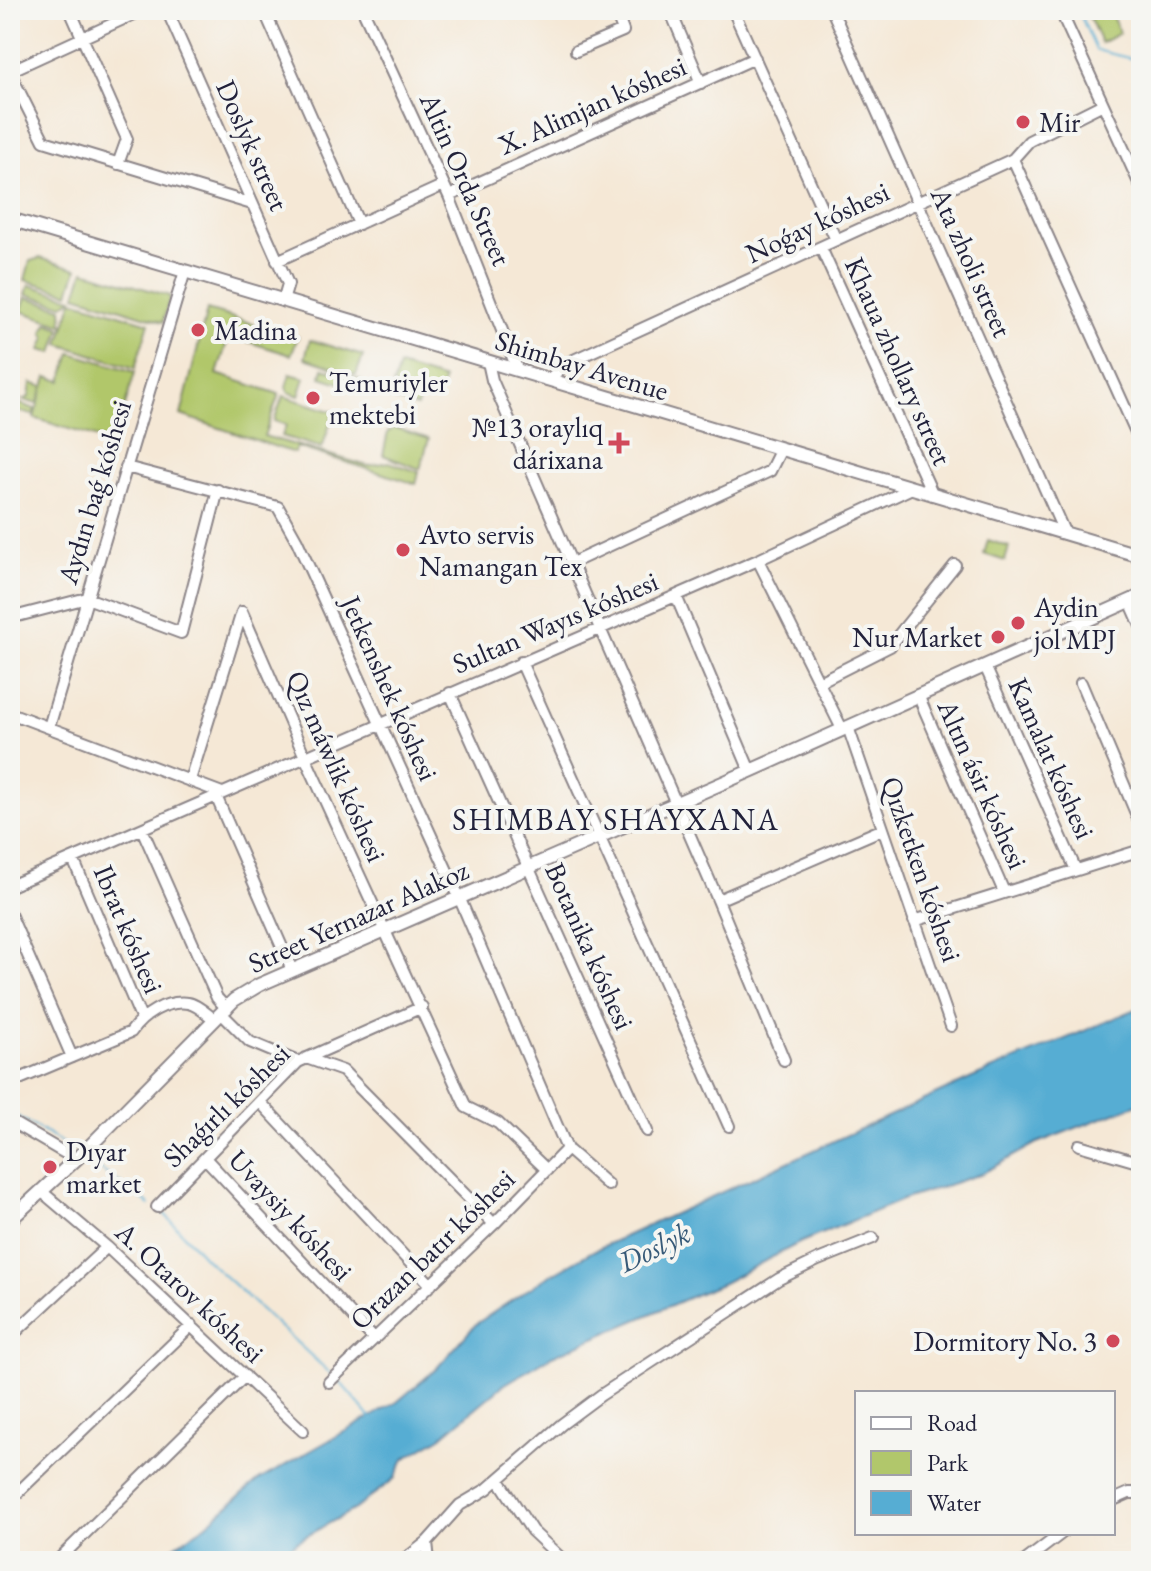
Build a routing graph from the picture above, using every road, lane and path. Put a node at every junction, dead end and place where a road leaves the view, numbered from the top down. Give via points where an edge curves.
1 (70, 10) edge
2 (143, 10) edge
3 (167, 10) edge
4 (264, 10) edge
5 (363, 10) edge
6 (615, 10) edge
7 (670, 10) edge
8 (733, 10) edge
9 (832, 10) edge
10 (1060, 10) edge
11 (82, 37) junction
12 (576, 51) dead end
13 (755, 58) junction
14 (10, 72) edge
15 (701, 83) junction
16 (1103, 104) junction
17 (1013, 159) junction
18 (118, 164) junction
19 (444, 185) junction
20 (1141, 187) edge
21 (449, 196) junction
22 (919, 201) junction
23 (252, 204) junction
24 (10, 219) edge
25 (359, 224) junction
26 (836, 240) junction
27 (821, 248) junction
28 (277, 261) junction
29 (185, 271) junction
30 (283, 301) junction
31 (488, 362) junction
32 (518, 371) junction
33 (548, 380) junction
34 (1141, 443) edge
35 (781, 449) junction
36 (126, 467) junction
37 (912, 488) junction
38 (218, 490) junction
39 (933, 495) junction
40 (1065, 534) junction
41 (1141, 556) edge
42 (758, 560) junction
43 (572, 563) junction
44 (955, 565) dead end
45 (676, 596) junction
46 (87, 598) junction
47 (1135, 598) edge
48 (10, 618) edge
49 (1141, 626) edge
50 (598, 628) junction
51 (521, 662) junction
52 (985, 666) junction
53 (819, 682) junction
54 (1081, 683) dead end
55 (450, 693) junction
56 (918, 695) junction
57 (10, 713) edge
58 (379, 724) junction
59 (49, 727) junction
60 (845, 728) junction
61 (305, 757) junction
62 (750, 771) junction
63 (190, 780) junction
64 (219, 795) junction
65 (676, 802) junction
66 (1141, 825) edge
67 (142, 829) junction
68 (883, 829) junction
69 (600, 834) junction
70 (1141, 850) edge
71 (73, 859) junction
72 (528, 866) junction
73 (1076, 870) junction
74 (10, 886) edge
75 (1004, 892) junction
76 (459, 897) junction
77 (718, 900) junction
78 (10, 914) edge
79 (914, 921) junction
80 (386, 929) junction
81 (292, 970) junction
82 (422, 1007) junction
83 (221, 1014) junction
84 (141, 1018) junction
85 (951, 1026) dead end
86 (72, 1057) junction
87 (302, 1060) junction
88 (784, 1060) dead end
89 (10, 1083) edge
90 (261, 1103) junction
91 (10, 1121) edge
92 (729, 1126) dead end
93 (647, 1131) dead end
94 (1079, 1145) dead end
95 (567, 1149) junction
96 (205, 1158) junction
97 (75, 1159) junction
98 (1141, 1163) edge
99 (547, 1170) junction
100 (608, 1185) dead end
101 (41, 1191) junction
102 (157, 1207) dead end
103 (10, 1220) edge
104 (494, 1224) junction
105 (873, 1238) dead end
106 (107, 1247) junction
107 (431, 1285) junction
108 (192, 1325) junction
109 (10, 1337) edge
110 (374, 1339) junction
111 (245, 1376) junction
112 (329, 1382) dead end
113 (303, 1431) dead end
114 (499, 1480) junction
115 (1141, 1493) edge
116 (1115, 1499) edge
117 (10, 1500) edge
118 (1059, 1535) edge
119 (427, 1542) junction
120 (57, 1561) edge
121 (403, 1561) edge
122 (429, 1561) edge
123 (564, 1561) edge
124 (1025, 1561) edge

1 - 11 street
2 - 11 street
3 - 23 street, Doslyk street
4 - 25 street
5 - 19 street, Altin Orda Street
6 - 12 street via 623,31
7 - 15 street
8 - 13 street, Khaua zhollary street
9 - 22 street, Ata zholi street
10 - 16 street
11 - 14 street
11 - 18 street via 127,139
13 - 15 street, X. Alimjan kóshesi
13 - 26 street, Khaua zhollary street
14 - 18 street via 44,141
15 - 21 street, X. Alimjan kóshesi
16 - 17 street, Noǵay kóshesi via 1029,141
16 - 20 street
17 - 22 street, Noǵay kóshesi
17 - 34 street
18 - 23 street
19 - 21 street, Altin Orda Street
19 - 25 street
21 - 32 street, Altin Orda Street
22 - 26 street, Noǵay kóshesi
22 - 40 street, Ata zholi street
23 - 28 street, Doslyk street
24 - 29 main road, Shimbay Avenue
25 - 28 street
26 - 27 street, Noǵay kóshesi
27 - 33 street, Noǵay kóshesi via 567,363
27 - 39 street, Khaua zhollary street
28 - 30 street, Doslyk street via 288,284
29 - 30 main road, Shimbay Avenue
29 - 36 street, Aydın baǵ kóshesi
30 - 31 main road, Shimbay Avenue
31 - 32 main road, Shimbay Avenue
31 - 43 street
32 - 33 main road, Shimbay Avenue
33 - 35 main road, Shimbay Avenue
35 - 37 main road, Shimbay Avenue
35 - 43 street via 770,471
36 - 38 street
36 - 46 street, Aydın baǵ kóshesi
37 - 39 main road, Shimbay Avenue
37 - 42 street, Sultan Wayıs kóshesi
38 - 46 street via 181,633
38 - 58 street, Jetkenshek kóshesi via 278,507
39 - 40 main road, Shimbay Avenue
40 - 41 main road, Shimbay Avenue
42 - 45 street, Sultan Wayıs kóshesi
42 - 53 street, Qızketken kóshesi
43 - 50 street
44 - 53 street via 890,646
45 - 50 street, Sultan Wayıs kóshesi
45 - 62 street
46 - 48 street
46 - 59 street, Aydın baǵ kóshesi
47 - 49 street
47 - 52 main road, Street Yernazar Alakoz
50 - 51 street, Sultan Wayıs kóshesi
50 - 65 street
51 - 55 street, Sultan Wayıs kóshesi
51 - 69 street
52 - 56 main road, Street Yernazar Alakoz
52 - 73 street, Kamalat kóshesi
53 - 60 street, Qızketken kóshesi
54 - 66 street
55 - 58 street, Sultan Wayıs kóshesi
55 - 72 street, Botanika kóshesi
56 - 60 main road, Street Yernazar Alakoz
56 - 75 street, Altın ásir kóshesi
57 - 59 street
58 - 61 street, Sultan Wayıs kóshesi
58 - 76 street, Jetkenshek kóshesi
59 - 63 street
60 - 62 main road, Street Yernazar Alakoz
60 - 68 street, Qızketken kóshesi
61 - 63 street, Qız máwlik kóshesi via 242,612
61 - 64 street, Sultan Wayıs kóshesi
61 - 80 street, Qız máwlik kóshesi
62 - 65 main road, Street Yernazar Alakoz
63 - 64 street
64 - 67 street, Sultan Wayıs kóshesi
64 - 81 street
65 - 69 main road, Street Yernazar Alakoz
65 - 77 street
67 - 71 street, Sultan Wayıs kóshesi
67 - 83 street
68 - 77 street
68 - 79 street, Qızketken kóshesi
69 - 72 main road, Street Yernazar Alakoz
69 - 92 street
70 - 73 street
71 - 74 street, Sultan Wayıs kóshesi
71 - 84 street, Ibrat kóshesi
72 - 76 main road, Street Yernazar Alakoz
72 - 93 street, Botanika kóshesi
73 - 75 street
75 - 79 street
76 - 80 main road, Street Yernazar Alakoz
76 - 95 street, Jetkenshek kóshesi
77 - 88 street
78 - 86 street
79 - 85 street, Qızketken kóshesi
80 - 81 main road, Street Yernazar Alakoz
80 - 82 street, Qız máwlik kóshesi
81 - 83 main road, Street Yernazar Alakoz via 234,1000
82 - 87 street, Shaǵırlı kóshesi
82 - 99 street, Qız máwlik kóshesi via 466,1107 498,1123
83 - 84 street via 190,1003 169,1004
83 - 87 street via 250,1042
83 - 97 main road, Street Yernazar Alakoz
84 - 86 street via 131,1032
86 - 89 street
87 - 90 street, Shaǵırlı kóshesi
87 - 104 street via 343,1071
90 - 96 street, Shaǵırlı kóshesi
90 - 107 street
91 - 97 street
94 - 98 street
95 - 99 street, Orazan batır kóshesi
95 - 100 street, Jetkenshek kóshesi
96 - 102 street, Shaǵırlı kóshesi
96 - 110 street, Uvaysiy kóshesi
97 - 101 main road, Street Yernazar Alakoz
99 - 104 street, Orazan batır kóshesi
101 - 103 main road, Street Yernazar Alakoz
101 - 106 street, A. Otarov kóshesi
104 - 107 street, Orazan batır kóshesi
105 - 114 street via 779,1279 661,1355 562,1424
106 - 108 street, A. Otarov kóshesi
106 - 109 street
107 - 110 street, Orazan batır kóshesi
108 - 111 street, A. Otarov kóshesi
108 - 117 street
110 - 112 street, Orazan batır kóshesi
111 - 113 street, A. Otarov kóshesi
111 - 120 street
114 - 119 street via 460,1505
114 - 123 street via 532,1531
115 - 116 street
118 - 124 street
119 - 121 street
119 - 122 street

